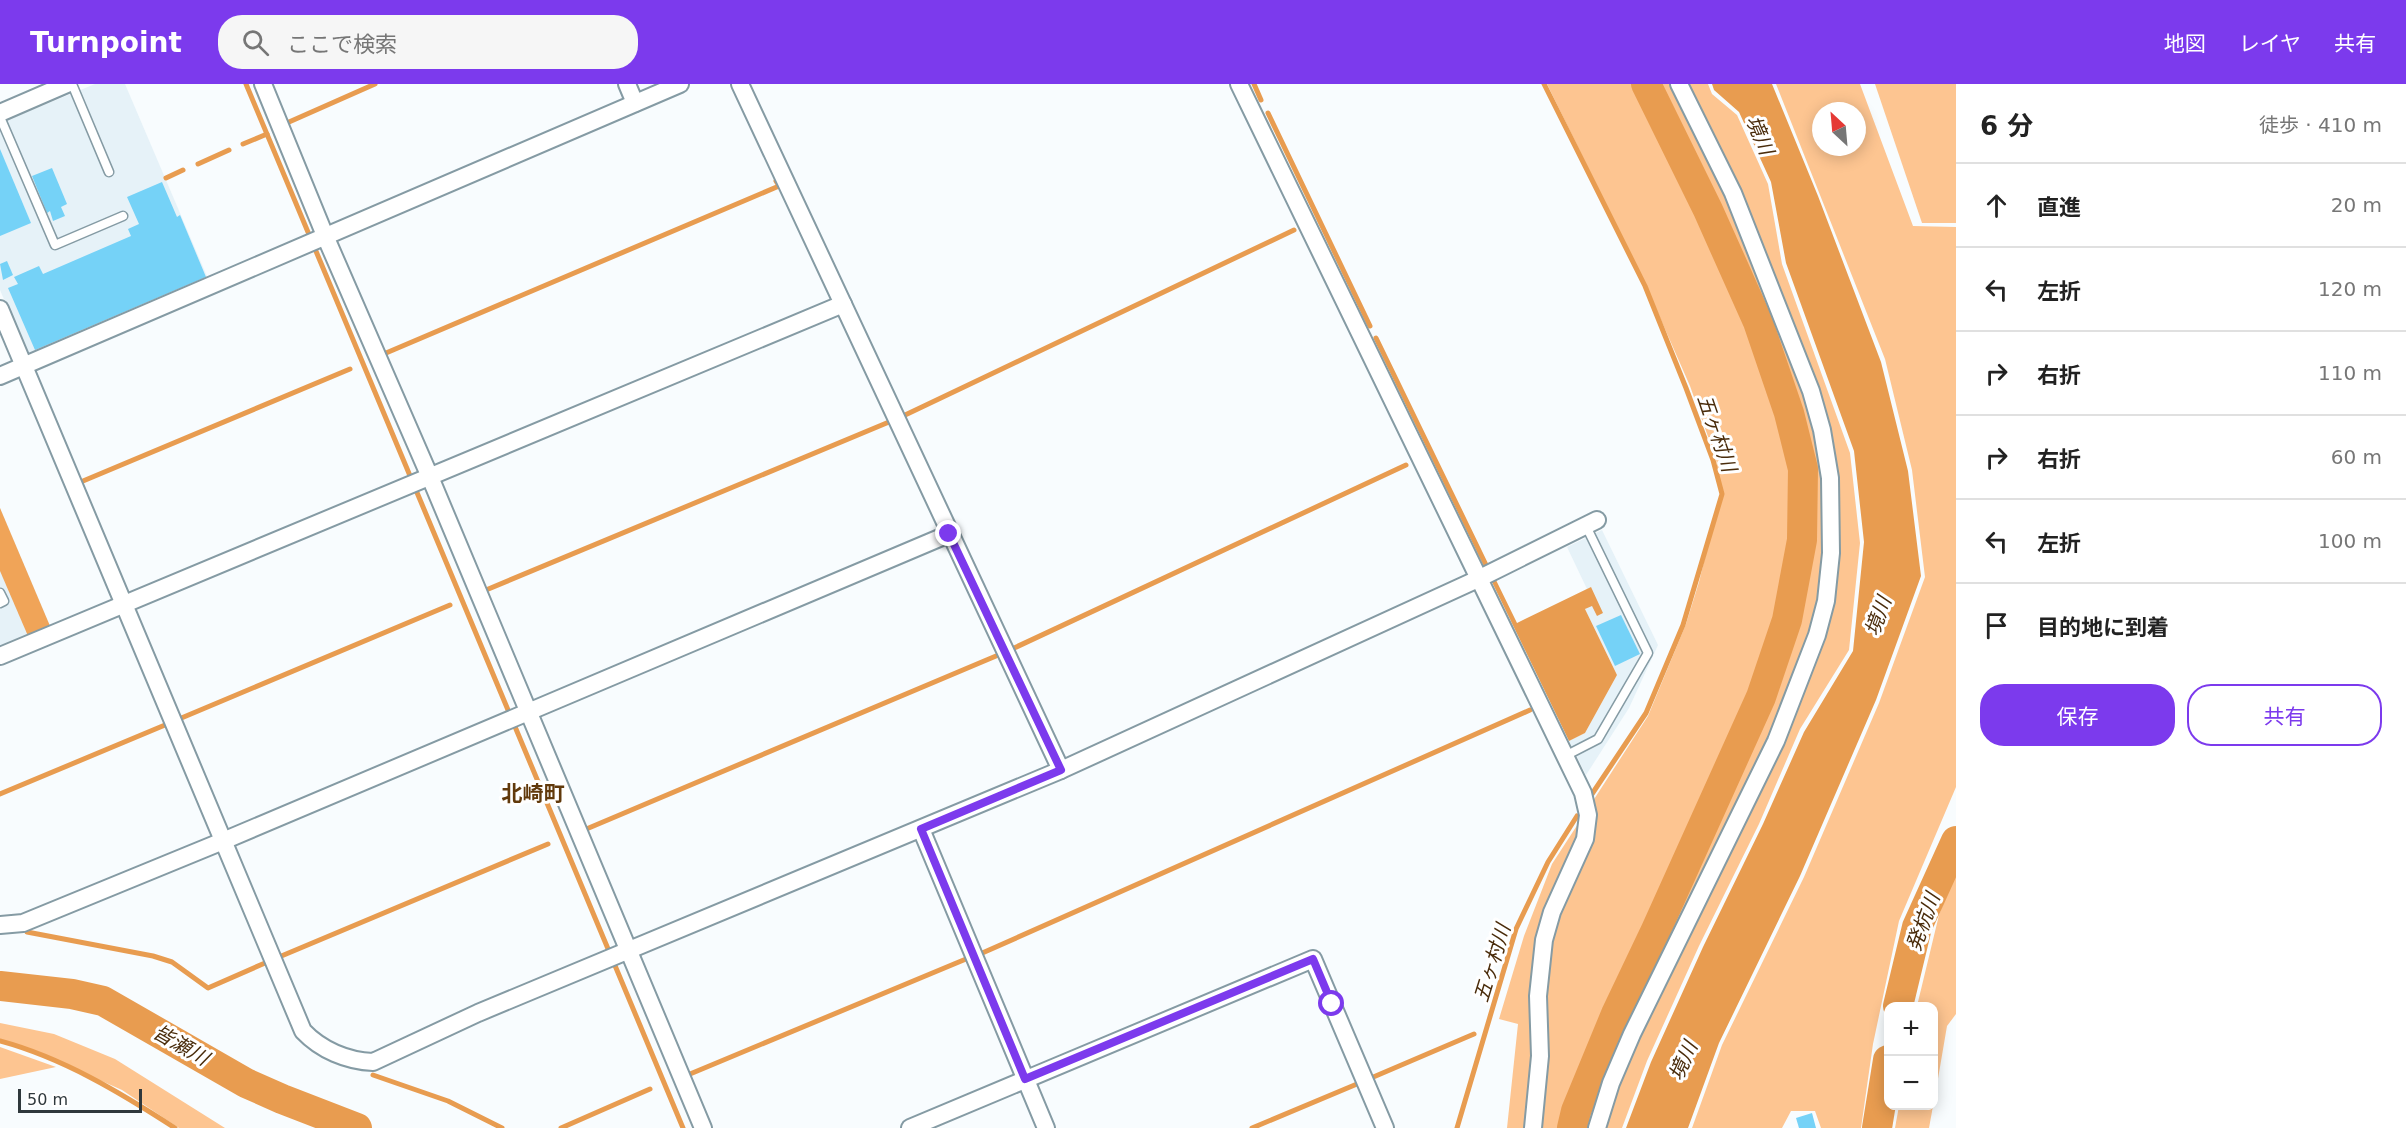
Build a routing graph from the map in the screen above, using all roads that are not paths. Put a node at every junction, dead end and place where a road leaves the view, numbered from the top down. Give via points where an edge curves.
1 (67, 84) edge
2 (72, 84) edge
3 (263, 84) edge
4 (627, 84) edge
5 (680, 84) edge
6 (740, 84) edge
7 (1239, 84) edge
8 (1679, 84) edge
9 (636, 103) junction
10 (0, 115) edge
11 (109, 171) dead end
12 (123, 216) dead end
13 (318, 242) junction
14 (843, 304) junction
15 (0, 309) edge
16 (25, 366) junction
17 (0, 376) edge
18 (425, 478) junction
19 (1592, 523) joint
20 (949, 534) junction
21 (1478, 579) junction
22 (0, 593) edge
23 (0, 603) edge
24 (125, 604) junction
25 (0, 656) edge
26 (525, 713) junction
27 (1565, 756) junction
28 (1061, 770) junction
29 (921, 829) junction
30 (223, 841) junction
31 (0, 925) edge
32 (625, 951) junction
33 (1025, 1079) junction
34 (703, 1128) edge
35 (910, 1128) edge
36 (1046, 1128) edge
37 (1385, 1128) edge
38 (1533, 1128) edge
39 (1597, 1128) edge

1 - 10 street
2 - 11 lane
3 - 13 street
4 - 9 street
5 - 9 street
6 - 14 street
7 - 21 street
8 - 39 street via 1733,194 1810,391 1830,478 1831,553 1826,601 1817,635 1776,741 1632,1034
9 - 13 street
10 - 12 lane via 55,245
13 - 16 street
13 - 18 street
14 - 18 street
14 - 20 street
15 - 16 street
16 - 17 street
16 - 24 street
18 - 24 street
18 - 26 street
19 - 21 street
19 - 27 lane via 1648,653 1598,739
20 - 26 street
20 - 28 street
21 - 27 street
21 - 28 street
22 - 23 lane via 4,601
24 - 25 street
24 - 30 street
26 - 30 street
26 - 32 street
27 - 38 street via 1583,793 1588,815 1585,839 1559,894 1544,940
28 - 29 street
29 - 32 street
29 - 33 street
30 - 31 street via 23,923
30 - 32 street via 303,1031 314,1042 357,1061 373,1062 478,1012
32 - 34 street
33 - 35 street
33 - 36 street
33 - 37 street via 1313,959

